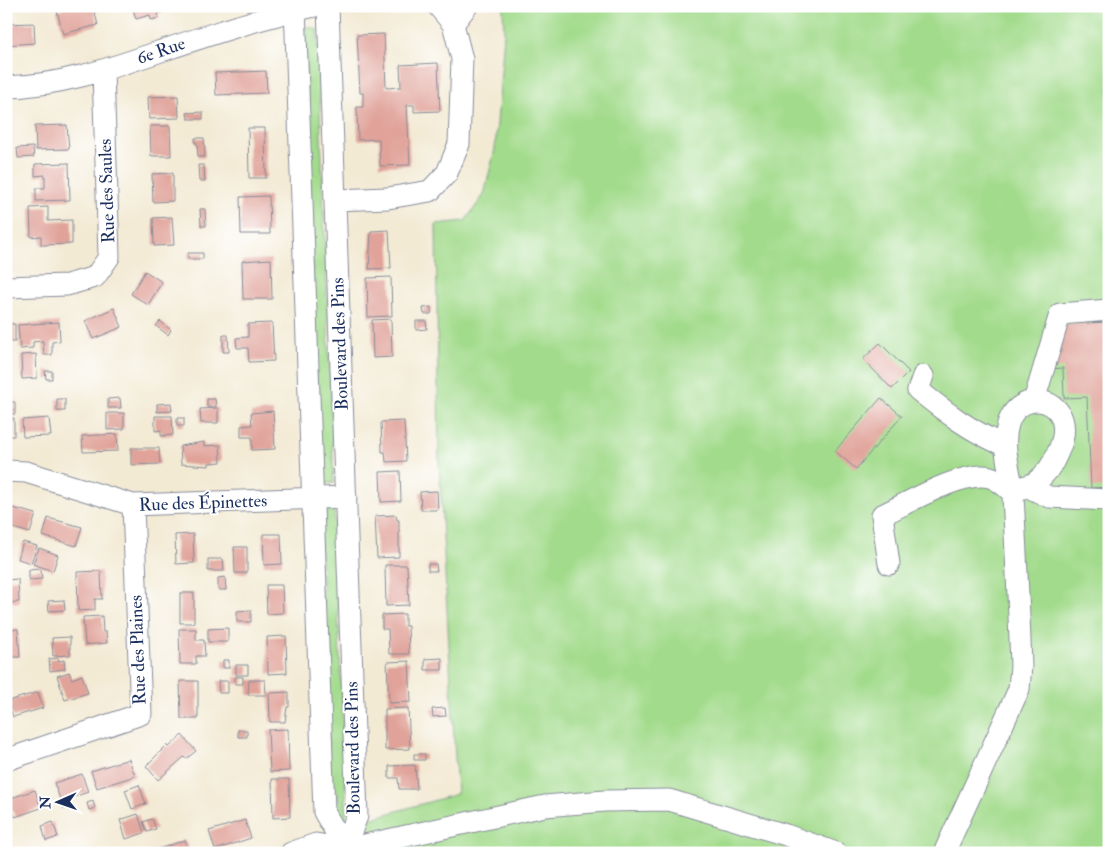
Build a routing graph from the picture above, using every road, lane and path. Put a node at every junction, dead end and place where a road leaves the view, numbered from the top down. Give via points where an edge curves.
1 (328, 6) edge
2 (438, 6) edge
3 (467, 6) edge
4 (301, 8) edge
5 (453, 24) junction
6 (103, 71) junction
7 (6, 87) edge
8 (335, 200) junction
9 (6, 287) edge
10 (1109, 310) edge
11 (923, 376) dead end
12 (1034, 401) junction
13 (1004, 445) junction
14 (6, 471) edge
15 (1019, 489) junction
16 (346, 497) junction
17 (312, 499) junction
18 (1109, 500) edge
19 (133, 506) junction
20 (889, 564) dead end
21 (6, 760) edge
22 (346, 852) edge
23 (291, 853) edge
24 (836, 853) edge
25 (944, 853) edge

1 - 8 street, Boulevard des Pins
2 - 5 street
3 - 5 street
4 - 6 street, 6e Rue
4 - 17 street, Boulevard des Pins
5 - 8 street via 462,60 462,96 459,144 447,174 430,191 388,198
6 - 7 street, 6e Rue
6 - 9 street, Rue des Saules via 109,257 95,276 67,285
8 - 16 street, Boulevard des Pins
10 - 12 street via 1060,314
11 - 13 street via 918,390 964,424
12 - 13 street via 1014,413 1008,423
12 - 15 street via 1048,402 1059,410 1064,423 1064,441 1053,463 1037,481
13 - 15 street
14 - 19 street, Rue des Épinettes via 26,472
15 - 18 street via 1049,497
15 - 20 street via 992,477 977,475 962,478 882,515
15 - 25 street via 1019,689
16 - 17 street, Rue des Épinettes
16 - 22 street, Boulevard des Pins via 357,816
17 - 19 street, Rue des Épinettes
17 - 22 street, Boulevard des Pins via 324,812
19 - 21 street, Rue des Plaines via 141,714
22 - 23 street via 316,844
22 - 24 street via 545,806 669,800

